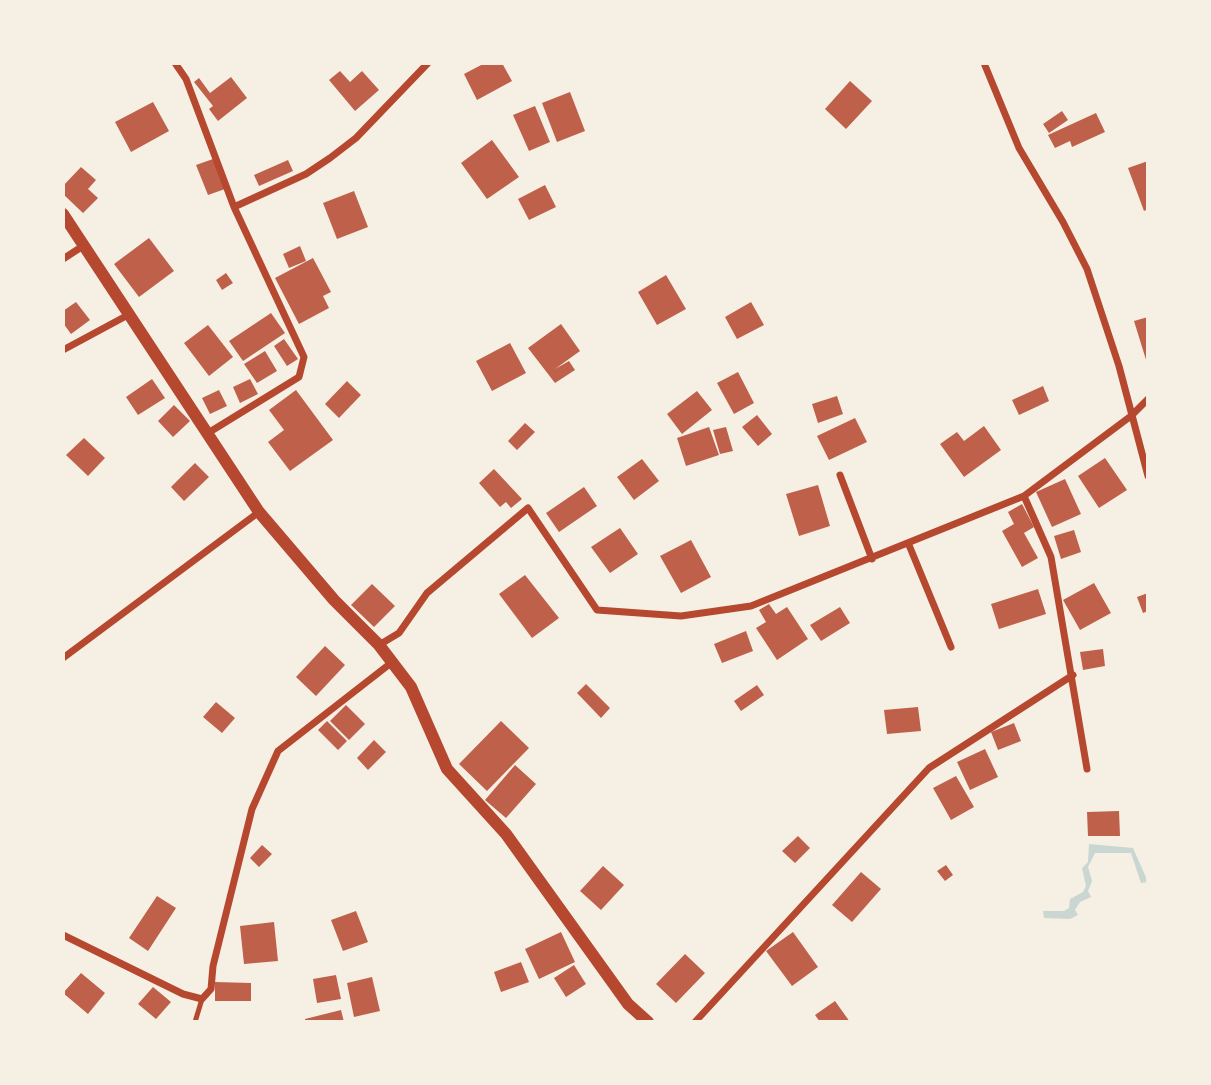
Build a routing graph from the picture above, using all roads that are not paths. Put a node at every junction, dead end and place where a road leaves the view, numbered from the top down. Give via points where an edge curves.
1 (175, 63) edge
2 (428, 63) edge
3 (984, 63) edge
4 (234, 207) junction
5 (63, 214) edge
6 (83, 246) junction
7 (63, 259) edge
8 (128, 315) junction
9 (63, 350) edge
10 (1148, 399) edge
11 (1131, 416) junction
12 (208, 433) junction
13 (840, 475) dead end
14 (1148, 476) edge
15 (1024, 496) junction
16 (260, 512) junction
17 (909, 545) junction
18 (872, 559) junction
19 (379, 645) junction
20 (951, 647) dead end
21 (63, 658) edge
22 (391, 663) junction
23 (1073, 676) junction
24 (1087, 769) dead end
25 (63, 935) edge
26 (202, 999) junction
27 (195, 1022) edge
28 (648, 1022) edge
29 (695, 1022) edge

1 - 4 street via 186,79
2 - 4 street via 356,138 330,158
3 - 11 street via 1018,148 1087,270
4 - 12 street via 304,357 299,377
5 - 6 street
6 - 7 street
6 - 8 street
8 - 9 street
8 - 12 street
10 - 11 street
11 - 14 street
11 - 15 street
12 - 16 street
13 - 18 street
15 - 17 street
15 - 23 street via 1051,557
16 - 19 street via 334,600
16 - 21 street
17 - 18 street
17 - 20 street
18 - 19 street via 751,607 681,616 597,610 528,508 427,593 399,633
19 - 22 street
22 - 26 street via 278,751 252,809 211,989
22 - 28 street via 411,687 447,769 506,834 628,1004
23 - 24 street
23 - 29 street via 929,768
25 - 26 street via 183,995
26 - 27 lane

